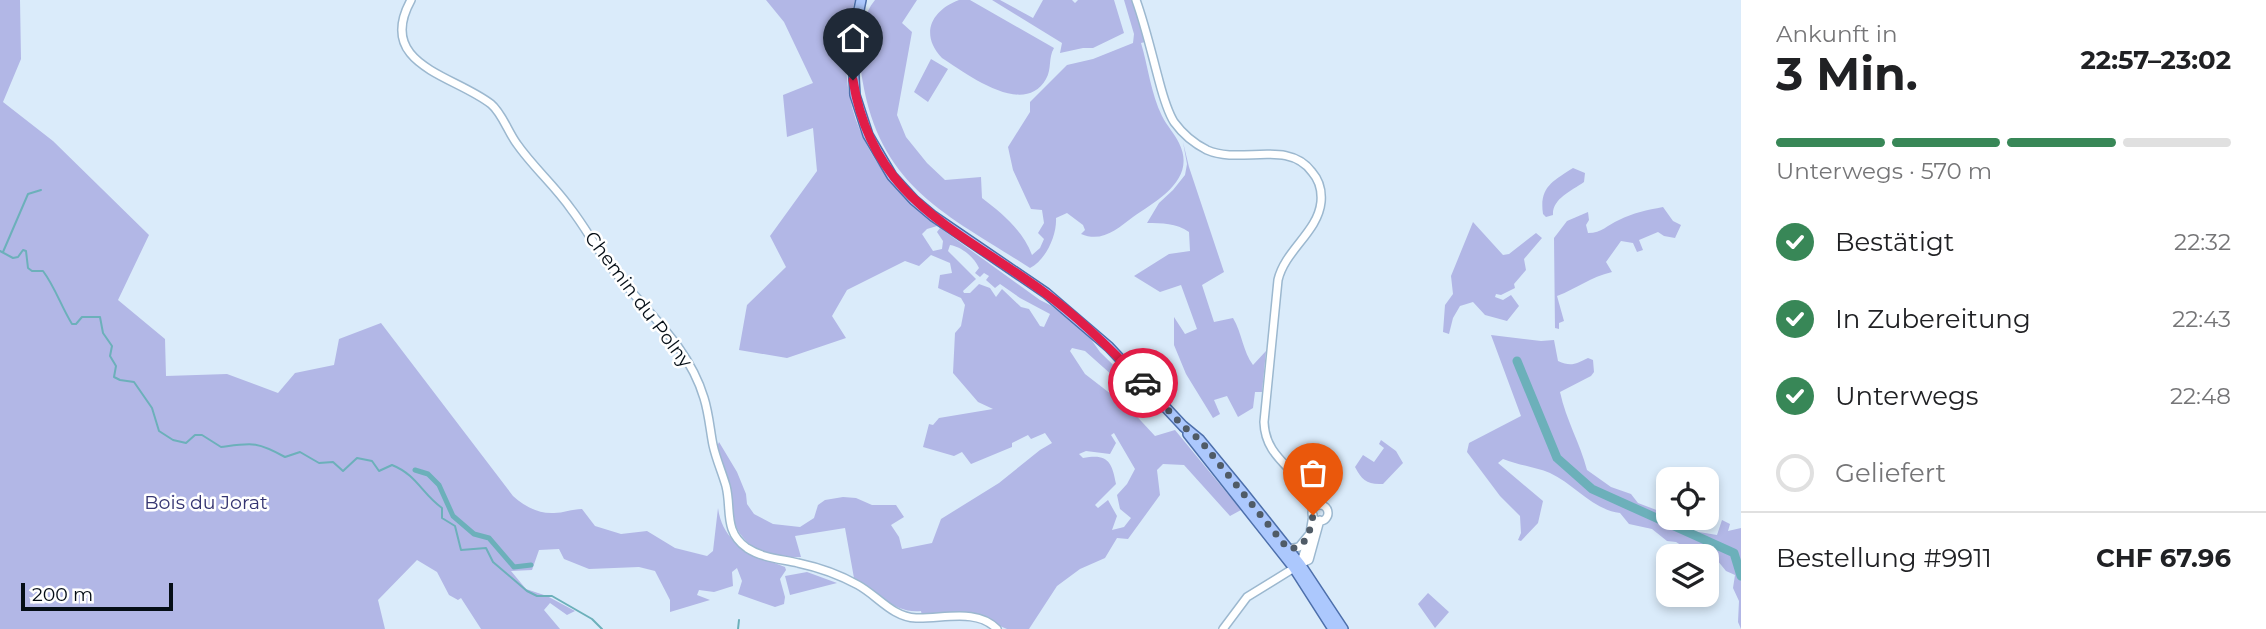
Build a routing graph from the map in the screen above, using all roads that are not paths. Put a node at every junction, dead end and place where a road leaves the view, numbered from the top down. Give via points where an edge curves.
1 (411, 0) edge
2 (861, 0) edge
3 (1136, 0) edge
4 (1183, 426) junction
5 (1316, 506) junction
6 (1313, 515) junction
7 (1320, 520) junction
8 (1310, 533) junction
9 (1288, 549) junction
10 (1297, 566) junction
11 (998, 629) edge
12 (1223, 629) edge
13 (1333, 629) edge
14 (1343, 629) edge

1 - 11 street, Chemin du Polny via 402,25 409,53 424,68 463,85 494,106 518,146 571,208 608,263 683,351 705,402 727,489 728,520 736,537 769,557 857,584 905,617 974,616
2 - 4 main road via 852,44 855,95 868,135 892,176 933,216 1077,318
3 - 5 street via 1168,110 1181,131 1196,144 1222,155 1296,158 1310,168 1318,182 1318,215 1282,266 1278,280 1264,422 1271,450
4 - 9 main road via 1200,440
4 - 10 main road
5 - 6 street
5 - 7 street via 1328,511
6 - 7 street
6 - 8 street
7 - 10 street via 1309,560
8 - 9 street via 1299,547
8 - 10 street
9 - 10 main road
10 - 12 street via 1247,597
10 - 13 main road
10 - 14 main road

